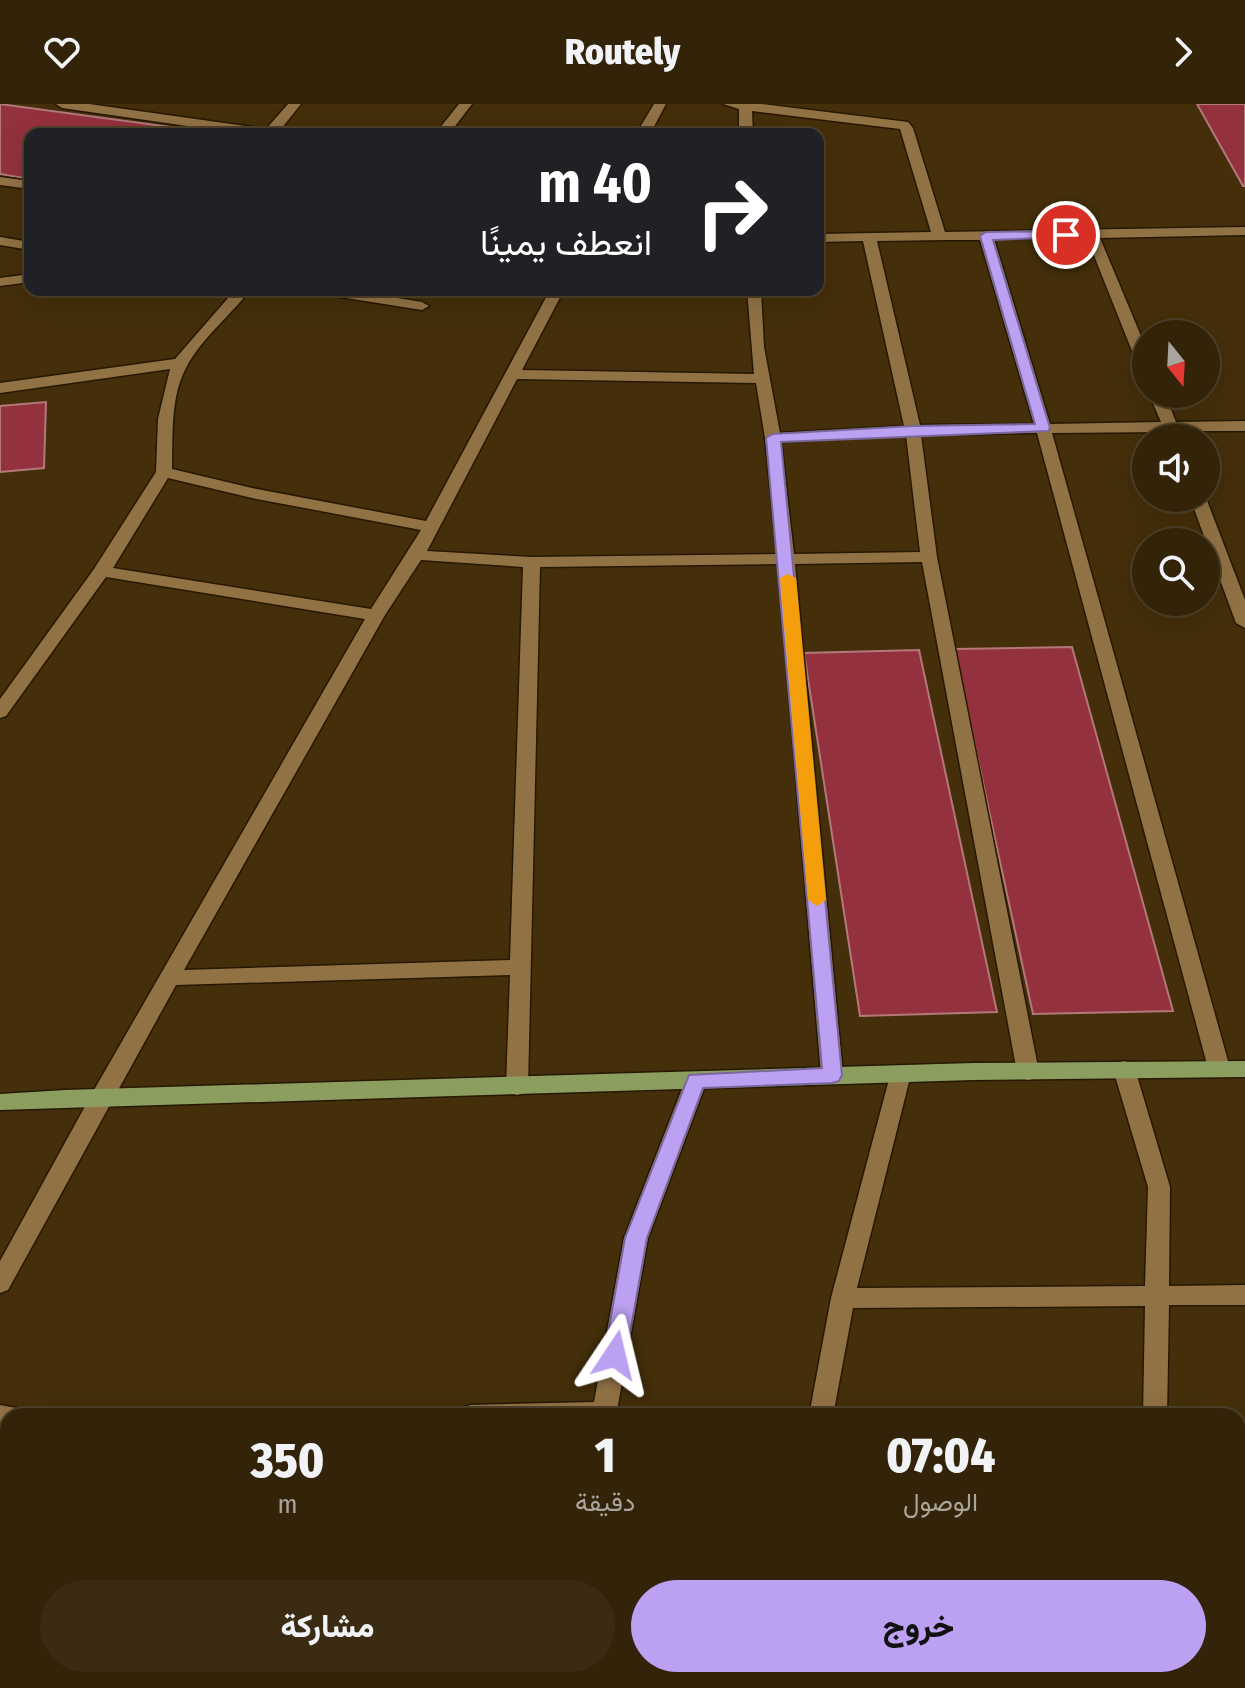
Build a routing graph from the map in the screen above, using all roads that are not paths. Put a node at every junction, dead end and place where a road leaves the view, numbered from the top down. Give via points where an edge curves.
1 (62, 104) edge
2 (295, 104) edge
3 (466, 104) edge
4 (660, 104) edge
5 (729, 104) edge
6 (878, 104) edge
7 (745, 106) edge
8 (883, 122) junction
9 (228, 128) edge
10 (275, 128) edge
11 (447, 128) edge
12 (646, 128) edge
13 (746, 128) edge
14 (0, 181) edge
15 (24, 184) edge
16 (1245, 231) edge
17 (1092, 234) junction
18 (986, 236) junction
19 (940, 237) junction
20 (824, 238) edge
21 (869, 238) junction
22 (0, 241) edge
23 (24, 245) edge
24 (24, 279) edge
25 (0, 282) edge
26 (238, 296) edge
27 (359, 296) edge
28 (554, 296) edge
29 (754, 296) edge
30 (422, 306) dead end
31 (1132, 332) edge
32 (180, 363) junction
33 (512, 374) junction
34 (763, 379) junction
35 (0, 388) edge
36 (1245, 426) edge
37 (1043, 428) junction
38 (1220, 428) edge
39 (913, 430) junction
40 (1132, 431) edge
41 (773, 438) junction
42 (164, 472) junction
43 (1203, 512) edge
44 (431, 527) junction
45 (416, 555) junction
46 (786, 557) junction
47 (929, 557) junction
48 (532, 562) junction
49 (102, 571) junction
50 (376, 615) junction
51 (1245, 623) edge
52 (0, 712) edge
53 (521, 967) junction
54 (170, 978) junction
55 (1219, 1068) junction
56 (1124, 1069) junction
57 (1245, 1069) edge
58 (1028, 1072) junction
59 (900, 1074) junction
60 (832, 1075) junction
61 (696, 1081) junction
62 (517, 1087) junction
63 (102, 1096) junction
64 (0, 1102) edge
65 (0, 1283) edge
66 (1245, 1295) edge
67 (1158, 1296) junction
68 (843, 1298) junction
69 (605, 1408) edge
70 (822, 1408) edge
71 (1155, 1408) edge

1 - 9 street
2 - 10 street
3 - 11 street
4 - 12 street
5 - 7 street
6 - 8 street
7 - 8 street
7 - 13 street
8 - 19 street via 906,128
14 - 15 street
16 - 17 street
17 - 18 street
17 - 31 street
18 - 19 street
18 - 37 street
19 - 21 street
20 - 21 street
21 - 39 street
22 - 23 street
24 - 25 street
26 - 32 street
27 - 30 street
28 - 33 street
29 - 34 street
32 - 35 street
32 - 42 street via 166,419
33 - 34 street
33 - 44 street
34 - 41 street
36 - 38 street
37 - 39 street
37 - 40 street
37 - 55 street
39 - 41 street
39 - 47 street
41 - 46 street
42 - 44 street
42 - 49 street
43 - 51 street
44 - 45 street
45 - 48 street
45 - 50 street
46 - 47 street
46 - 48 street
46 - 60 street
47 - 58 street
48 - 53 street
49 - 50 street
49 - 52 street
50 - 54 street
53 - 54 street
53 - 62 street
54 - 63 street
55 - 56 main road
55 - 57 main road
56 - 58 main road
56 - 67 street via 1159,1187
58 - 59 main road
59 - 60 main road
59 - 68 street
60 - 61 main road
61 - 62 main road
61 - 69 street via 636,1238
62 - 63 main road
63 - 64 main road
63 - 65 street
66 - 67 street
67 - 68 street
67 - 71 street
68 - 70 street

